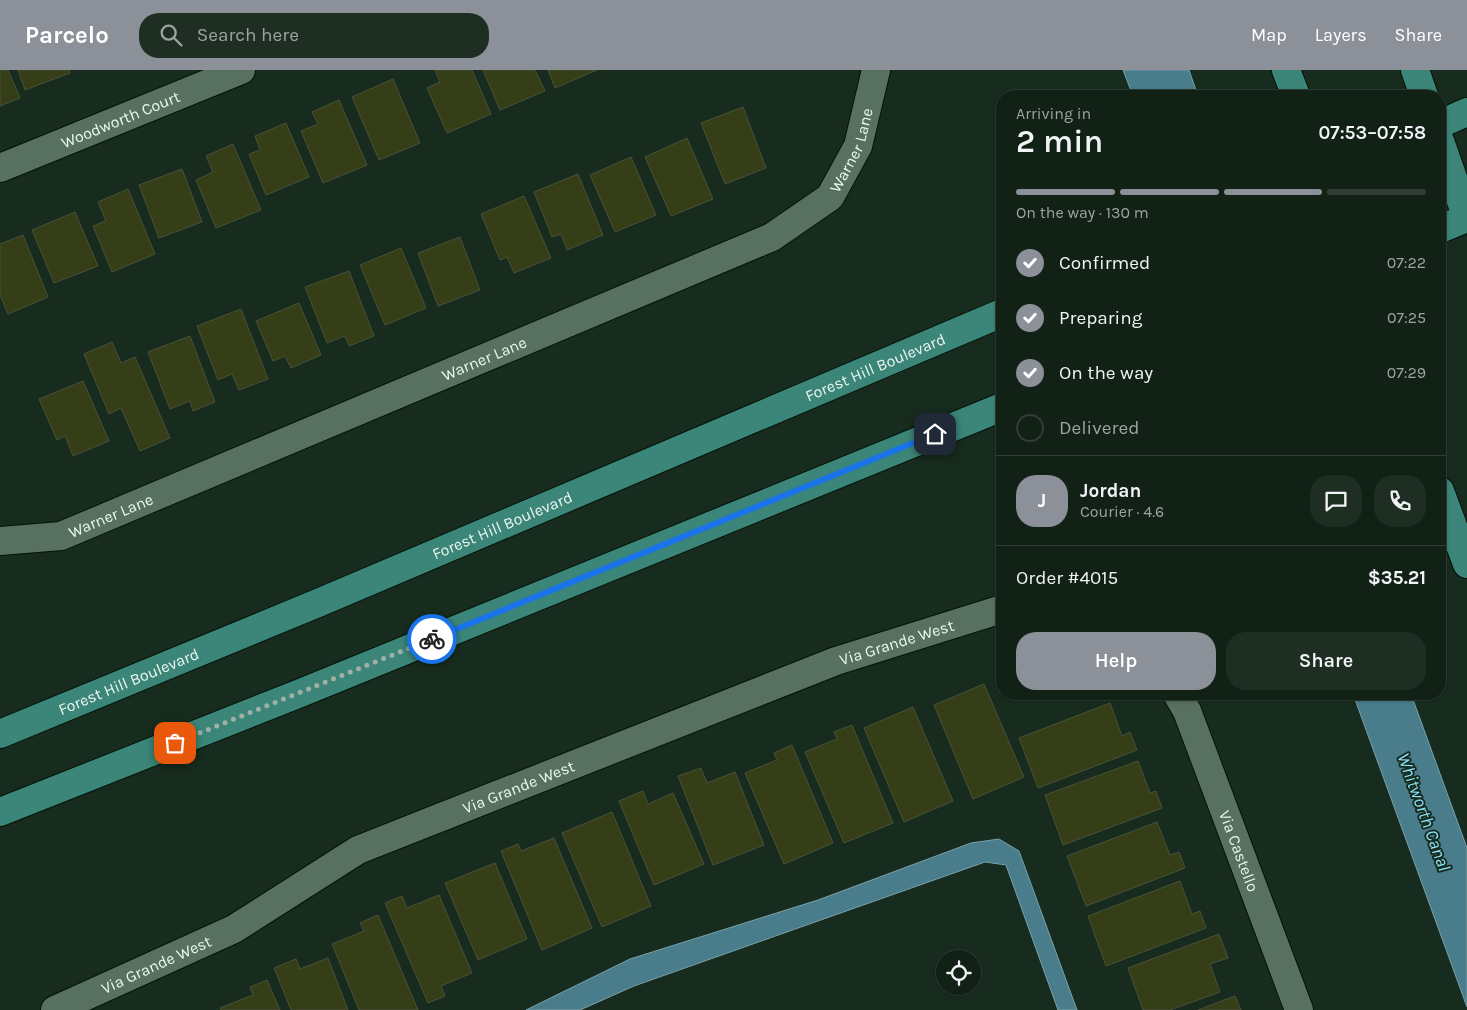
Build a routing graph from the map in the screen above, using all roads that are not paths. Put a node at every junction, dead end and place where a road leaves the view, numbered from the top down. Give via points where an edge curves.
1 (241, 70) edge
2 (876, 70) edge
3 (1286, 70) edge
4 (1415, 70) edge
5 (1294, 90) edge
6 (1422, 90) edge
7 (1467, 112) edge
8 (1446, 121) edge
9 (1446, 158) edge
10 (0, 168) edge
11 (1467, 218) edge
12 (1446, 227) edge
13 (996, 316) edge
14 (996, 408) edge
15 (1446, 507) edge
16 (0, 541) edge
17 (1467, 564) edge
18 (996, 611) edge
19 (1181, 700) edge
20 (0, 734) edge
21 (0, 812) edge
22 (56, 1010) edge
23 (1299, 1010) edge

1 - 10 street, Woodworth Court
2 - 16 street, Warner Lane via 858,146 830,198 772,237 61,536
3 - 5 main road
4 - 6 main road
7 - 8 main road
9 - 11 main road
11 - 12 main road
13 - 20 main road, Forest Hill Boulevard
14 - 21 main road
15 - 17 main road
18 - 22 street, Via Grande West via 836,661 358,850 234,929
19 - 23 street, Via Castello

